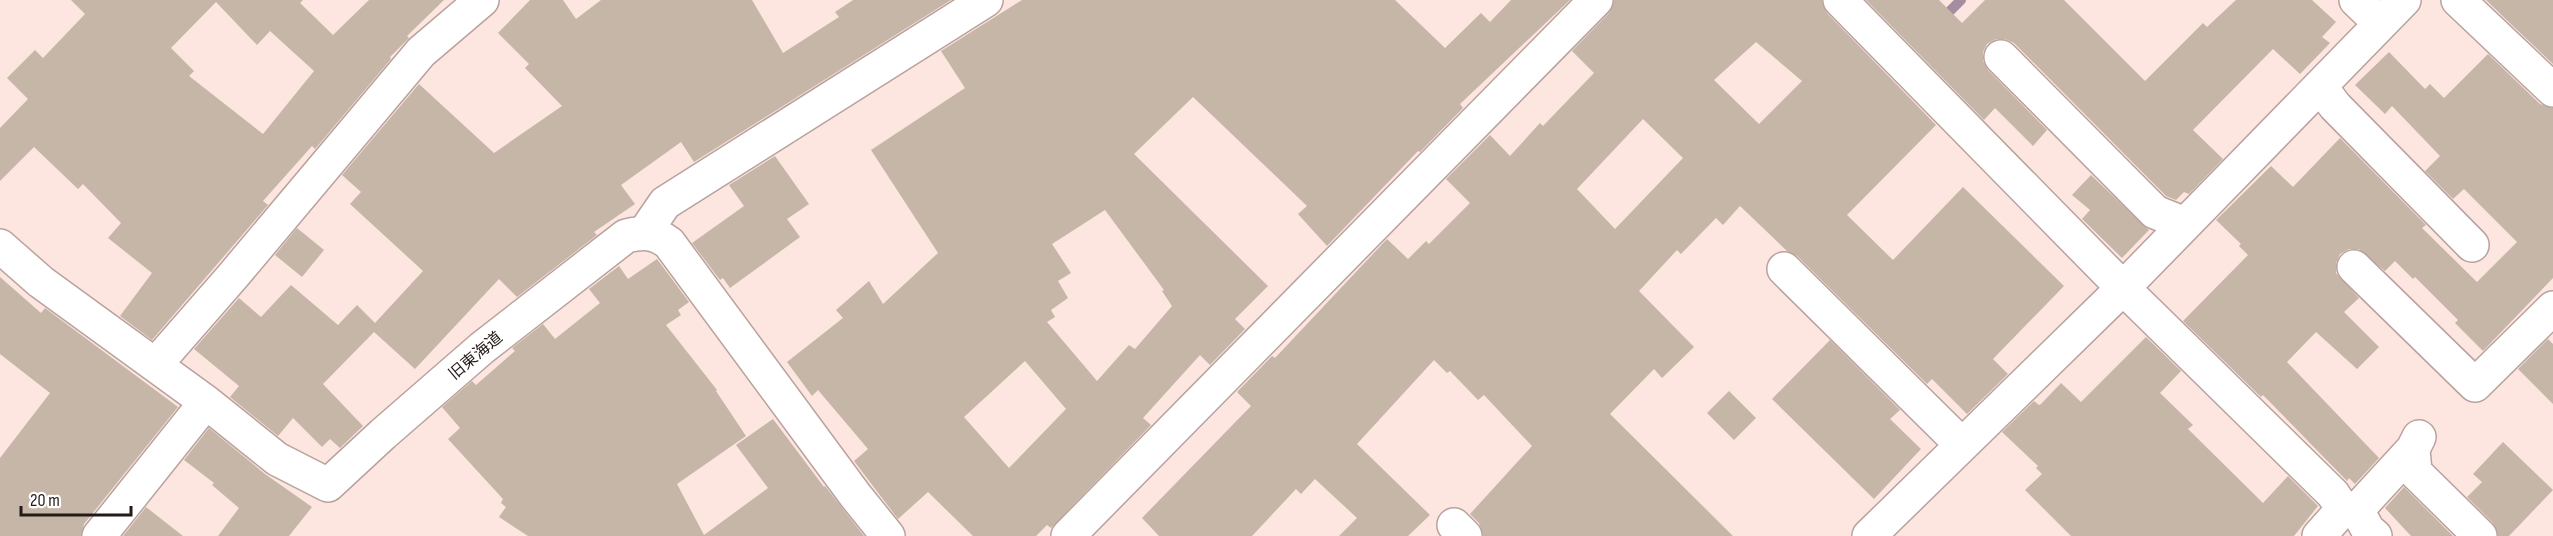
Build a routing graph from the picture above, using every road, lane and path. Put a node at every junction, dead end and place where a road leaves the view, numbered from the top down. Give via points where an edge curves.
1 (482, 0) edge
2 (1596, 0) edge
3 (1840, 0) edge
4 (2356, 0) edge
5 (2404, 0) edge
6 (2457, 0) edge
7 (971, 4) edge
8 (2380, 23) junction
9 (2001, 57) dead end
10 (2320, 86) junction
11 (2553, 90) edge
12 (2185, 224) junction
13 (645, 232) junction
14 (2472, 245) dead end
15 (0, 246) edge
16 (2354, 267) dead end
17 (1784, 269) dead end
18 (2123, 288) junction
19 (2550, 315) edge
20 (156, 364) junction
21 (206, 402) junction
22 (1962, 445) junction
23 (2358, 519) edge
24 (99, 536) edge
25 (888, 536) edge
26 (1068, 536) edge
27 (1869, 536) edge
28 (2319, 536) edge
29 (2480, 536) edge

1 - 20 street via 420,52
2 - 26 street
3 - 18 street
4 - 8 street
5 - 8 street
6 - 11 street
7 - 13 street via 664,203
8 - 10 street
9 - 12 street via 2155,213
10 - 12 street
10 - 14 street
12 - 18 street
13 - 21 street, 旧東海道 via 626,236 482,348 328,486 277,459
13 - 25 street via 669,243
15 - 20 street, 旧東海道 via 41,282
16 - 19 street via 2475,385
17 - 22 street
18 - 22 street
18 - 23 street
20 - 21 street, 旧東海道
21 - 24 street
22 - 27 street
23 - 28 street
23 - 29 street via 2416,443 2415,472

